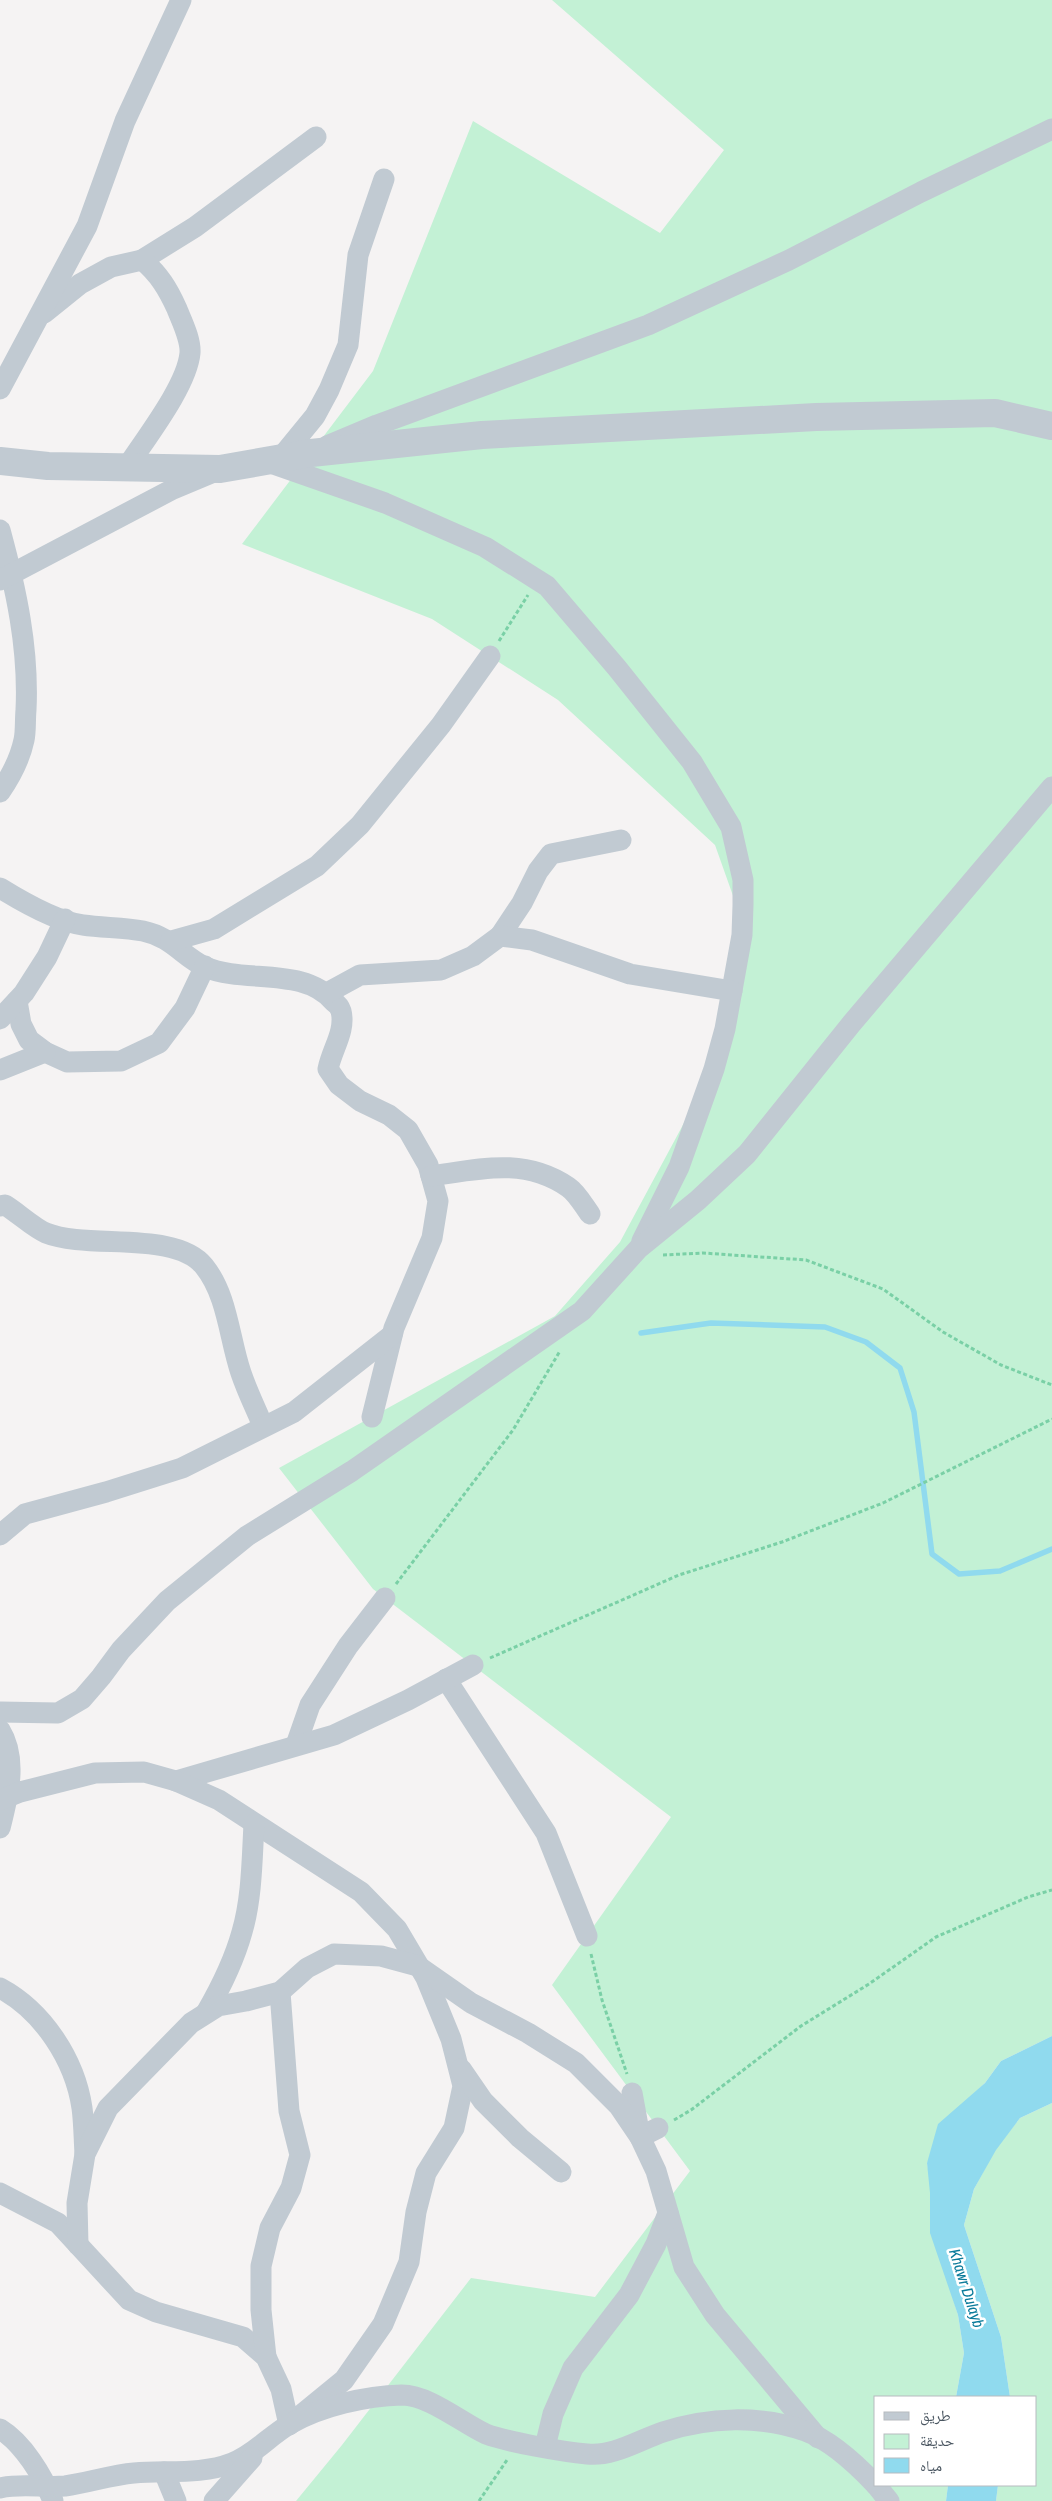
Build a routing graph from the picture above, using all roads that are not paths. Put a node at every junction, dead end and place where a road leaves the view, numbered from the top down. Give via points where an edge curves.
1 (181, 0) edge
2 (1052, 129) edge
3 (316, 137) dead end
4 (384, 179) dead end
5 (142, 260) junction
6 (36, 320) junction
7 (0, 389) edge
8 (1052, 426) edge
9 (311, 453) junction
10 (0, 461) edge
11 (273, 461) junction
12 (127, 467) junction
13 (220, 469) junction
14 (0, 530) edge
15 (6, 577) edge
16 (490, 656) road end
17 (1052, 787) edge
18 (0, 792) edge
19 (622, 840) dead end
20 (0, 888) edge
21 (65, 919) junction
22 (500, 936) junction
23 (171, 941) junction
24 (205, 966) junction
25 (732, 991) junction
26 (327, 993) junction
27 (17, 1001) junction
28 (0, 1019) edge
29 (45, 1052) junction
30 (0, 1070) edge
31 (431, 1176) junction
32 (0, 1206) edge
33 (590, 1214) dead end
34 (636, 1252) junction
35 (392, 1335) junction
36 (372, 1417) dead end
37 (263, 1426) junction
38 (0, 1536) edge
39 (385, 1598) road end
40 (473, 1666) road end
41 (446, 1679) junction
42 (0, 1712) edge
43 (0, 1730) edge
44 (296, 1746) junction
45 (176, 1781) junction
46 (4, 1798) edge
47 (254, 1824) junction
48 (0, 1828) edge
49 (587, 1936) road end
50 (418, 1966) junction
51 (0, 1988) edge
52 (280, 1992) junction
53 (206, 2013) junction
54 (458, 2064) junction
55 (632, 2093) road end
56 (649, 2133) junction
57 (85, 2154) junction
58 (561, 2172) dead end
59 (0, 2193) edge
60 (668, 2213) junction
61 (78, 2245) junction
62 (266, 2357) junction
63 (289, 2424) junction
64 (0, 2428) edge
65 (818, 2438) junction
66 (262, 2446) junction
67 (545, 2447) junction
68 (164, 2472) junction
69 (874, 2483) edge
70 (877, 2486) edge
71 (0, 2488) edge
72 (50, 2493) edge
73 (176, 2501) edge
74 (214, 2501) edge
75 (888, 2501) edge

1 - 6 street via 125,121 87,226
2 - 9 street via 789,260 648,325 377,425
3 - 5 street via 195,227
4 - 11 street via 358,255 348,345 315,416
5 - 6 street via 111,267 80,284
5 - 12 street via 157,272 175,305 190,353 182,381
6 - 7 street
8 - 9 street via 994,413 816,417 482,435
9 - 11 street
10 - 12 street via 48,466
11 - 13 street
11 - 25 street via 385,503 486,547 547,586 692,762 731,827 743,880 742,934
12 - 13 street
13 - 15 street via 173,489
14 - 15 street
15 - 18 street via 23,634 27,680 24,740 14,771
16 - 23 street via 441,724 360,825 317,866 214,929
17 - 34 street via 852,1023 747,1154
19 - 22 street via 551,854
20 - 21 street via 24,903
21 - 23 street via 80,925 144,931
21 - 27 street via 47,956
22 - 25 street via 532,940 630,974
22 - 26 street via 473,956 441,970 360,975
23 - 24 street
24 - 26 street via 237,974 287,978
24 - 29 street via 185,1008 159,1043 121,1061 67,1062
25 - 34 street via 725,1029 679,1168
26 - 31 street via 341,1010 342,1032 331,1054 328,1069 339,1085 360,1101 389,1114 408,1130
27 - 28 street
27 - 29 street via 21,1024 29,1040
29 - 30 street
31 - 33 street via 508,1166 517,1168 544,1175 570,1188
31 - 35 street via 438,1201 432,1238
32 - 37 street via 5,1205 46,1233 91,1242 177,1248 203,1265 221,1296 241,1374
34 - 42 street via 582,1311 352,1472 247,1536 167,1601 121,1650 82,1699 58,1713
35 - 36 street
35 - 37 street via 294,1412
37 - 38 street via 182,1468 25,1514
39 - 44 street via 310,1704
40 - 41 street
41 - 44 street via 334,1735
41 - 49 street via 546,1833
43 - 46 street via 10,1763
44 - 45 street
45 - 46 street via 144,1772 95,1773
45 - 47 street via 219,1800
46 - 48 street
47 - 50 street via 361,1892 397,1929
47 - 53 street via 242,1930 224,1982
50 - 52 street via 381,1956 334,1954 306,1968
50 - 54 street via 451,2039
50 - 56 street via 471,2003 576,2063
51 - 57 street via 36,2014 66,2055 81,2106
52 - 53 street via 218,2006
52 - 62 street via 289,2111 300,2156 291,2188 270,2228 261,2266
53 - 57 street via 191,2023 108,2108
54 - 58 street via 483,2101
54 - 63 street via 463,2086 454,2128 426,2173 416,2212 409,2262 383,2324 344,2380
55 - 56 street
56 - 60 street
57 - 61 street via 77,2203
59 - 61 street via 58,2223
60 - 65 street via 684,2267 715,2315
60 - 67 street via 629,2296 573,2368 553,2414
61 - 62 street via 129,2300 156,2312 243,2337
62 - 63 street via 281,2389
63 - 66 street
63 - 67 street via 316,2412 354,2402 404,2395 424,2400 488,2435
64 - 72 street via 32,2461
65 - 67 street via 766,2421 721,2420 665,2431 613,2451 589,2455
65 - 69 street via 843,2454
66 - 68 street via 231,2464
66 - 74 street
68 - 72 street via 134,2473 64,2486
68 - 73 street
70 - 75 street
71 - 72 street via 14,2484

